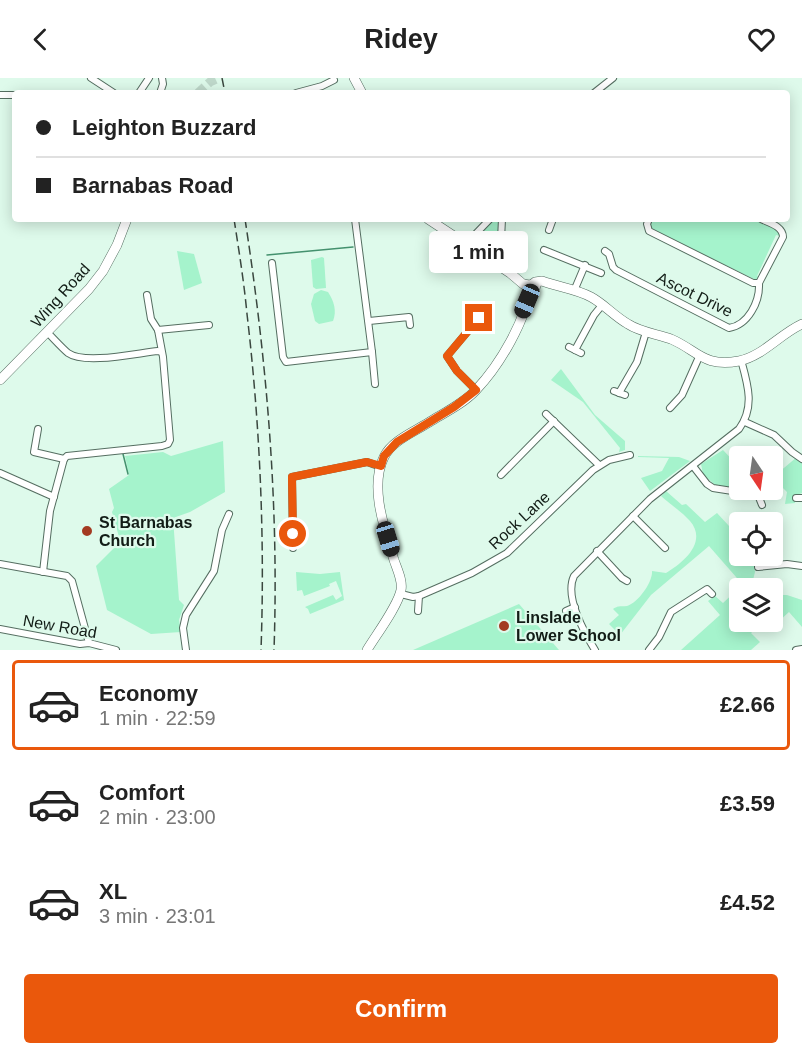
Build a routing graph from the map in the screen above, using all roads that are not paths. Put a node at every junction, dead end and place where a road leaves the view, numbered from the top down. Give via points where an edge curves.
1 (91, 78) edge
2 (613, 78) edge
3 (334, 80) edge
4 (109, 90) edge
5 (307, 90) edge
6 (598, 90) edge
7 (126, 222) edge
8 (355, 222) edge
9 (432, 222) edge
10 (487, 222) edge
11 (502, 222) edge
12 (552, 222) edge
13 (648, 222) edge
14 (767, 222) edge
15 (549, 230) dead end
16 (465, 245) junction
17 (501, 247) junction
18 (511, 249) dead end
19 (544, 250) dead end
20 (605, 251) dead end
21 (500, 260) dead end
22 (272, 263) dead end
23 (585, 265) junction
24 (601, 273) dead end
25 (759, 283) junction
26 (531, 285) junction
27 (574, 291) junction
28 (147, 295) dead end
29 (603, 304) junction
30 (369, 321) junction
31 (209, 324) dead end
32 (802, 324) edge
33 (410, 325) dead end
34 (481, 328) dead end
35 (158, 330) junction
36 (48, 332) junction
37 (646, 332) junction
38 (575, 350) dead end
39 (161, 352) junction
40 (372, 352) junction
41 (699, 357) junction
42 (741, 360) junction
43 (0, 380) edge
44 (375, 384) dead end
45 (476, 390) junction
46 (619, 393) dead end
47 (673, 407) dead end
48 (546, 414) dead end
49 (554, 421) junction
50 (745, 422) junction
51 (38, 429) dead end
52 (34, 452) junction
53 (630, 455) dead end
54 (64, 459) junction
55 (802, 459) edge
56 (32, 460) dead end
57 (599, 465) junction
58 (381, 466) junction
59 (693, 466) junction
60 (0, 473) edge
61 (501, 475) dead end
62 (729, 489) edge
63 (54, 497) junction
64 (761, 500) edge
65 (762, 505) dead end
66 (229, 514) dead end
67 (633, 516) junction
68 (664, 544) dead end
69 (293, 548) dead end
70 (597, 551) junction
71 (0, 564) edge
72 (802, 566) edge
73 (758, 567) dead end
74 (43, 572) junction
75 (627, 581) dead end
76 (707, 589) dead end
77 (400, 594) junction
78 (419, 596) junction
79 (575, 608) junction
80 (418, 611) dead end
81 (566, 611) dead end
82 (0, 629) edge
83 (89, 643) junction
84 (802, 649) edge
85 (116, 650) edge
86 (186, 650) edge
87 (367, 650) edge
88 (595, 650) edge
89 (649, 650) edge
90 (796, 650) edge

1 - 4 street
2 - 6 street
3 - 5 street
7 - 36 street, Wing Road via 103,271
8 - 30 street
9 - 16 street
10 - 16 street
11 - 17 street
12 - 15 street
13 - 25 street via 644,229
14 - 25 street via 786,232
16 - 26 street via 510,273 519,274
17 - 18 street
17 - 21 street
19 - 23 street
20 - 25 street, Ascot Drive via 616,270 629,273 729,328 747,319 760,292
22 - 40 street via 286,362
23 - 24 street
23 - 27 street
26 - 27 street via 550,284
26 - 45 street via 511,340
27 - 29 street
28 - 35 street via 151,319
29 - 37 street via 628,324
29 - 38 street
30 - 33 street via 409,317
30 - 40 street
31 - 35 street
32 - 42 street
34 - 45 street via 477,320 447,356
35 - 39 street
36 - 39 street via 77,357
36 - 43 street, Wing Road
37 - 41 street via 673,340
37 - 46 street via 637,362
39 - 54 street via 168,444
40 - 44 street
41 - 42 street
41 - 47 street
42 - 50 street via 750,398
45 - 58 street via 397,442 384,456
48 - 49 street
49 - 57 street
49 - 61 street
50 - 55 street via 774,435
50 - 59 street via 732,437
51 - 52 street
52 - 54 street
52 - 56 street
53 - 57 street, Rock Lane
54 - 63 street
57 - 78 street, Rock Lane via 502,556
58 - 69 street via 367,462 292,477
58 - 77 street via 380,512 401,581
59 - 62 street via 713,488
59 - 67 street
60 - 63 street
63 - 74 street
64 - 65 street
66 - 86 street via 214,571 186,615
67 - 68 street
67 - 70 street
70 - 75 street
70 - 79 street via 572,581 570,593
71 - 74 street
72 - 73 street via 769,562
74 - 83 street via 67,576 72,581
76 - 89 street via 671,612
77 - 78 street, Rock Lane
77 - 87 street
78 - 80 street
79 - 81 street
79 - 88 street
82 - 83 street, New Road
83 - 85 street, New Road
84 - 90 street

